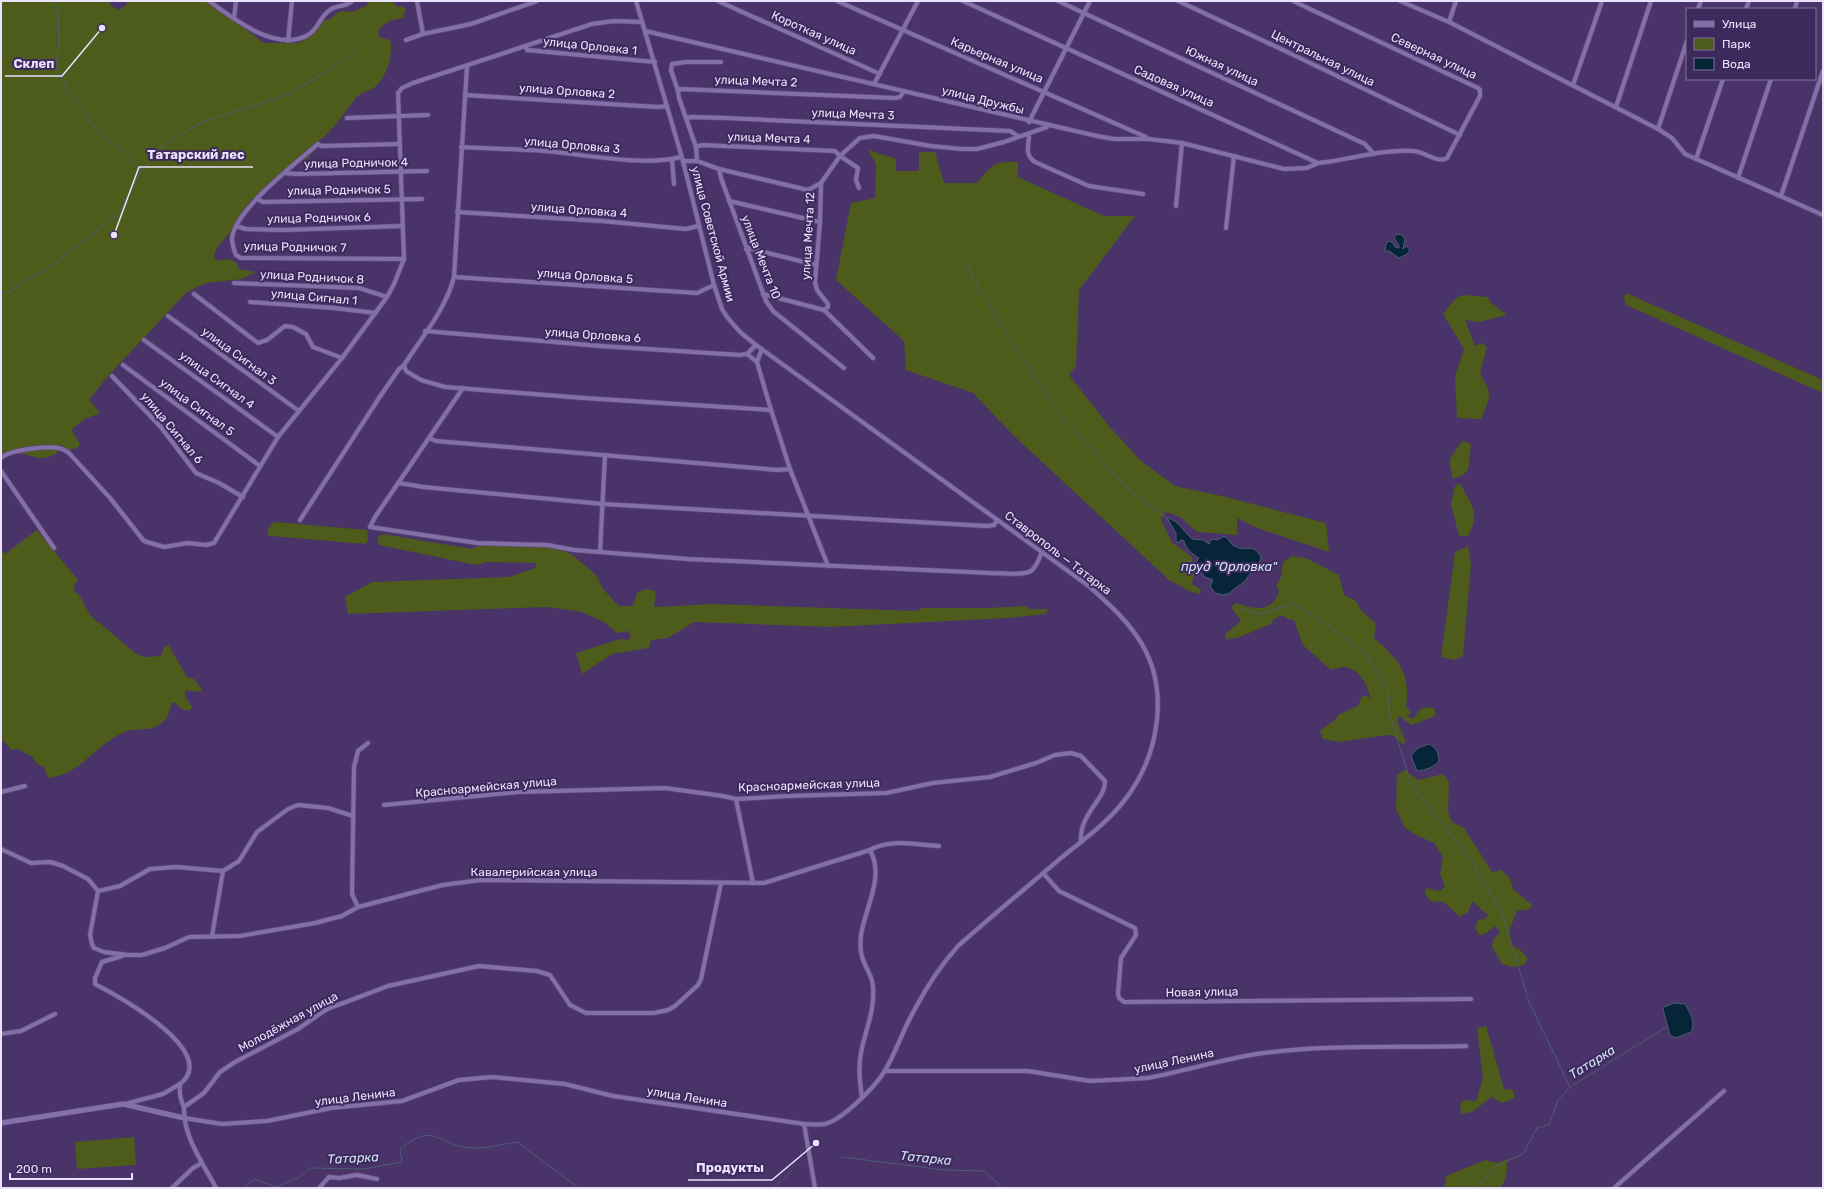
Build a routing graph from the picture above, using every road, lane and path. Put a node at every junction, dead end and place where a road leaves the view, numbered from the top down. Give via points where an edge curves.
1 (209, 1) edge
2 (236, 1) edge
3 (292, 1) edge
4 (352, 1) edge
5 (417, 1) edge
6 (537, 1) edge
7 (636, 1) edge
8 (718, 1) edge
9 (837, 1) edge
10 (918, 1) edge
11 (963, 1) edge
12 (1058, 1) edge
13 (1090, 1) edge
14 (1178, 1) edge
15 (1293, 1) edge
16 (1400, 1) edge
17 (1456, 1) edge
18 (1602, 1) edge
19 (1651, 1) edge
20 (1407, 2) edge
21 (1083, 13) junction
22 (234, 18) junction
23 (642, 22) junction
24 (1449, 22) junction
25 (903, 30) junction
26 (645, 31) junction
27 (423, 34) junction
28 (406, 40) dead end
29 (288, 41) junction
30 (1686, 44) edge
31 (526, 46) junction
32 (1065, 48) junction
33 (655, 62) junction
34 (721, 62) dead end
35 (467, 66) junction
36 (1823, 71) edge
37 (880, 74) junction
38 (1723, 80) edge
39 (1771, 80) edge
40 (874, 84) junction
41 (1574, 86) junction
42 (678, 91) junction
43 (904, 91) junction
44 (1044, 91) junction
45 (464, 95) junction
46 (667, 106) junction
47 (1616, 107) junction
48 (428, 115) dead end
49 (398, 116) junction
50 (346, 118) dead end
51 (686, 118) junction
52 (1029, 122) junction
53 (1048, 126) junction
54 (1658, 129) junction
55 (1027, 134) junction
56 (1460, 135) junction
57 (1018, 136) junction
58 (1149, 139) junction
59 (1182, 143) junction
60 (399, 144) junction
61 (461, 147) junction
62 (696, 147) junction
63 (1374, 154) junction
64 (840, 156) junction
65 (1234, 156) junction
66 (682, 159) junction
67 (1696, 159) junction
68 (672, 160) junction
69 (697, 161) junction
70 (1318, 163) junction
71 (719, 169) junction
72 (427, 171) dead end
73 (401, 172) junction
74 (285, 173) junction
75 (1738, 178) junction
76 (821, 183) junction
77 (674, 184) dead end
78 (859, 188) dead end
79 (1143, 194) dead end
80 (1782, 196) junction
81 (257, 199) junction
82 (402, 199) junction
83 (422, 199) dead end
84 (729, 201) junction
85 (1176, 206) dead end
86 (457, 212) junction
87 (1823, 215) edge
88 (820, 222) junction
89 (236, 226) junction
90 (403, 226) junction
91 (698, 226) junction
92 (1226, 228) dead end
93 (746, 249) junction
94 (404, 259) junction
95 (816, 265) junction
96 (454, 276) junction
97 (234, 282) dead end
98 (714, 285) junction
99 (194, 294) dead end
100 (763, 294) junction
101 (387, 297) junction
102 (250, 302) dead end
103 (824, 310) junction
104 (376, 312) junction
105 (168, 316) dead end
106 (425, 332) junction
107 (144, 340) dead end
108 (756, 345) junction
109 (762, 349) junction
110 (747, 354) junction
111 (342, 358) junction
112 (873, 358) dead end
113 (757, 362) junction
114 (123, 365) dead end
115 (404, 365) junction
116 (844, 368) dead end
117 (112, 376) dead end
118 (462, 388) junction
119 (771, 410) junction
120 (299, 411) junction
121 (278, 437) junction
122 (428, 438) junction
123 (605, 456) junction
124 (1, 458) edge
125 (260, 466) junction
126 (790, 469) junction
127 (1, 471) edge
128 (932, 472) joint
129 (399, 482) junction
130 (243, 497) junction
131 (603, 504) junction
132 (808, 516) junction
133 (300, 520) dead end
134 (997, 520) junction
135 (54, 548) dead end
136 (600, 552) junction
137 (1042, 552) junction
138 (828, 566) junction
139 (368, 743) dead end
140 (25, 786) dead end
141 (1, 792) edge
142 (736, 799) junction
143 (384, 805) dead end
144 (353, 816) junction
145 (1081, 841) junction
146 (939, 846) dead end
147 (1, 849) edge
148 (870, 850) junction
149 (223, 871) junction
150 (1043, 873) junction
151 (721, 883) junction
152 (753, 883) junction
153 (98, 891) junction
154 (358, 907) junction
155 (212, 936) junction
156 (128, 955) junction
157 (1471, 999) dead end
158 (55, 1014) dead end
159 (1, 1034) edge
160 (1466, 1046) dead end
161 (885, 1071) junction
162 (180, 1084) junction
163 (1724, 1090) dead end
164 (862, 1098) junction
165 (123, 1104) junction
166 (184, 1107) junction
167 (184, 1118) junction
168 (1, 1123) edge
169 (804, 1124) junction
170 (202, 1163) junction
171 (377, 1179) dead end
172 (172, 1188) edge
173 (216, 1188) edge
174 (319, 1188) edge
175 (815, 1188) edge
176 (1614, 1188) edge

1 - 22 street
2 - 22 street
3 - 29 street
4 - 29 street via 331,8 307,36
5 - 27 street
6 - 27 street via 471,24
7 - 23 street, улица Советской Армии
8 - 37 street, Короткая улица
9 - 25 street, Карьерная улица
10 - 25 street
11 - 32 street, Садовая улица
12 - 21 street, Южная улица
13 - 21 street
14 - 56 street, Центральная улица
15 - 56 street, Северная улица via 1478,88 1480,96
16 - 20 street
17 - 24 street
18 - 41 street
19 - 47 street
20 - 24 street
21 - 32 street
21 - 63 street, Южная улица via 1365,144
22 - 29 street via 274,39
23 - 26 street, улица Советской Армии
23 - 31 street via 614,21 592,24
24 - 41 street
25 - 37 street
25 - 44 street, Карьерная улица
26 - 33 street, улица Советской Армии
26 - 40 street, улица Дружбы
27 - 28 street
30 - 54 street
31 - 33 street, улица Орловка 1 via 527,50
31 - 35 street
32 - 44 street
32 - 70 street, Садовая улица
33 - 46 street, улица Советской Армии
34 - 42 street via 672,64 671,70
35 - 45 street
35 - 49 street via 402,88 398,93
36 - 80 street
37 - 40 street
38 - 67 street
39 - 75 street
40 - 43 street, улица Дружбы
41 - 47 street
42 - 43 street, улица Мечта 2 via 683,88 896,98
42 - 51 street
43 - 52 street, улица Дружбы
44 - 52 street
44 - 58 street, Карьерная улица
45 - 46 street, улица Орловка 2
45 - 61 street
46 - 66 street, улица Советской Армии
47 - 54 street
48 - 49 street
49 - 50 street
49 - 60 street
51 - 57 street, улица Мечта 3 via 1010,131
51 - 62 street
52 - 53 street, улица Дружбы
53 - 55 street
53 - 58 street, улица Дружбы via 1114,139
54 - 67 street via 1672,138 1685,154
55 - 57 street
55 - 79 street via 1027,153 1035,162 1089,186
56 - 63 street, Северная улица via 1447,158 1443,160 1413,151
57 - 64 street via 991,146 961,149 874,136 860,138
58 - 59 street, улица Дружбы
59 - 65 street, улица Дружбы
59 - 85 street
60 - 73 street
60 - 74 street, улица Родничок 7 via 318,144
61 - 68 street, улица Орловка 3
61 - 86 street
62 - 64 street, улица Мечта 4 via 702,145 835,151
62 - 69 street
63 - 70 street
64 - 76 street
64 - 78 street, улица Мечта 4 via 858,168 856,180
65 - 70 street, улица Дружбы via 1284,169 1307,168
65 - 92 street
66 - 68 street, улица Орловка 3
66 - 69 street, улица Орловка 3
66 - 91 street, улица Советской Армии
67 - 75 street
68 - 77 street
69 - 71 street, улица Орловка 3
71 - 76 street, улица Орловка 3 via 808,190
71 - 84 street, улица Мечта 10
72 - 73 street, улица Родничок 4
73 - 74 street, улица Родничок 4
73 - 82 street
74 - 81 street, улица Родничок 7
75 - 80 street
76 - 88 street, улица Мечта 12
80 - 87 street
81 - 82 street, улица Родничок 5 via 263,202
81 - 89 street, улица Родничок 7
82 - 83 street, улица Родничок 5
82 - 90 street
84 - 88 street
84 - 93 street, улица Мечта 10
86 - 91 street, улица Орловка 4 via 602,220 680,229
86 - 96 street
88 - 95 street, улица Мечта 12
89 - 90 street, улица Родничок 6 via 246,229 283,230
89 - 94 street, улица Родничок 7 via 232,238 233,247 236,256 241,258
90 - 94 street
91 - 98 street, улица Советской Армии
93 - 95 street
93 - 100 street, улица Мечта 10
94 - 101 street
95 - 103 street, улица Мечта 12 via 815,287 828,304
96 - 98 street, улица Орловка 5 via 697,293
96 - 106 street via 447,299
97 - 101 street, улица Родничок 8 via 359,288
98 - 108 street, улица Советской Армии via 727,317
99 - 111 street via 258,343 267,340 285,326 302,330 308,336 310,344
100 - 103 street
100 - 116 street, улица Мечта 10 via 773,311
101 - 104 street
102 - 104 street, улица Сигнал 1
103 - 112 street
104 - 111 street
105 - 120 street, улица Сигнал 3
106 - 110 street, улица Орловка 6 via 600,346
106 - 115 street
107 - 121 street, улица Сигнал 4
108 - 109 street, улица Советской Армии
108 - 110 street
109 - 113 street
109 - 128 street, улица Советской Армии
110 - 113 street
111 - 120 street
113 - 119 street
114 - 125 street, улица Сигнал 5
115 - 118 street via 406,371 421,380 435,385
115 - 133 street via 379,398
117 - 130 street, улица Сигнал 6 via 160,426 196,473
118 - 119 street
118 - 122 street
119 - 126 street
120 - 121 street
121 - 125 street
122 - 123 street via 436,441
122 - 129 street
123 - 126 street
123 - 131 street
124 - 130 street via 6,454 38,448 62,449 69,453 110,498 144,541 164,547 188,543 214,543
125 - 130 street
126 - 132 street
127 - 135 street
128 - 134 street, Ставрополь — Татарка
129 - 131 street via 423,487
129 - 136 street via 370,528 477,543 547,545
131 - 132 street
131 - 136 street
132 - 134 street via 987,526 994,525
132 - 138 street
134 - 137 street, Ставрополь — Татарка
136 - 138 street
137 - 138 street via 1031,571 1024,573
137 - 145 street, Ставрополь — Татарка via 1090,587 1118,612 1137,636 1152,666 1157,688 1158,711 1155,732 1141,774 1124,801
139 - 144 street via 358,751 354,767
140 - 141 street
142 - 143 street, Красноармейская улица via 665,788 518,792
142 - 145 street, Красноармейская улица via 886,793 933,783 990,777 1055,755 1076,753 1105,781 1104,788 1085,819
142 - 152 street
144 - 149 street via 328,808 298,805 288,809 257,832 239,861 230,869
144 - 154 street via 352,894
145 - 150 street, Ставрополь — Татарка
146 - 148 street, Кавалерийская улица via 882,845
147 - 153 street via 31,863 50,862 64,866 88,879
148 - 152 street, Кавалерийская улица via 774,881
148 - 164 street via 875,864 874,887 861,944 864,962 871,976 873,1005 859,1066
149 - 153 street via 176,867 150,869 120,886
149 - 155 street
150 - 157 street, Новая улица via 1059,891 1135,928 1136,935 1120,958 1118,994 1124,1002
150 - 161 street, улица Ленина via 950,955 915,1008
151 - 152 street, Кавалерийская улица
151 - 154 street, Кавалерийская улица via 481,880 442,885
151 - 166 street, Молодёжная улица via 701,979 680,1002 668,1010 654,1013 586,1014 570,1005 550,975 537,971 479,966 388,986 326,1009 298,1029 234,1062 220,1072 204,1093
153 - 156 street, Кавалерийская улица via 90,935 92,944 94,948 104,952
154 - 155 street, Кавалерийская улица via 342,916 315,923 240,936
155 - 156 street, Кавалерийская улица via 189,937 149,952
156 - 162 street via 102,962 95,984 131,1004 180,1044 190,1066 188,1077
158 - 159 street via 21,1031
160 - 161 street, улица Ленина via 1348,1046 1283,1051 1255,1054 1148,1078 1090,1082 1028,1071
161 - 164 street, улица Ленина
162 - 165 street via 164,1094
162 - 166 street
163 - 176 street
164 - 169 street, улица Ленина via 827,1124
165 - 167 street, улица Ленина
165 - 168 street, улица Ленина
166 - 167 street
167 - 169 street, улица Ленина via 222,1124 267,1121 331,1108 402,1101 459,1080 492,1077 565,1084 613,1096
167 - 170 street via 191,1141
169 - 175 street
170 - 172 street
170 - 173 street
171 - 174 street via 357,1175 329,1177

